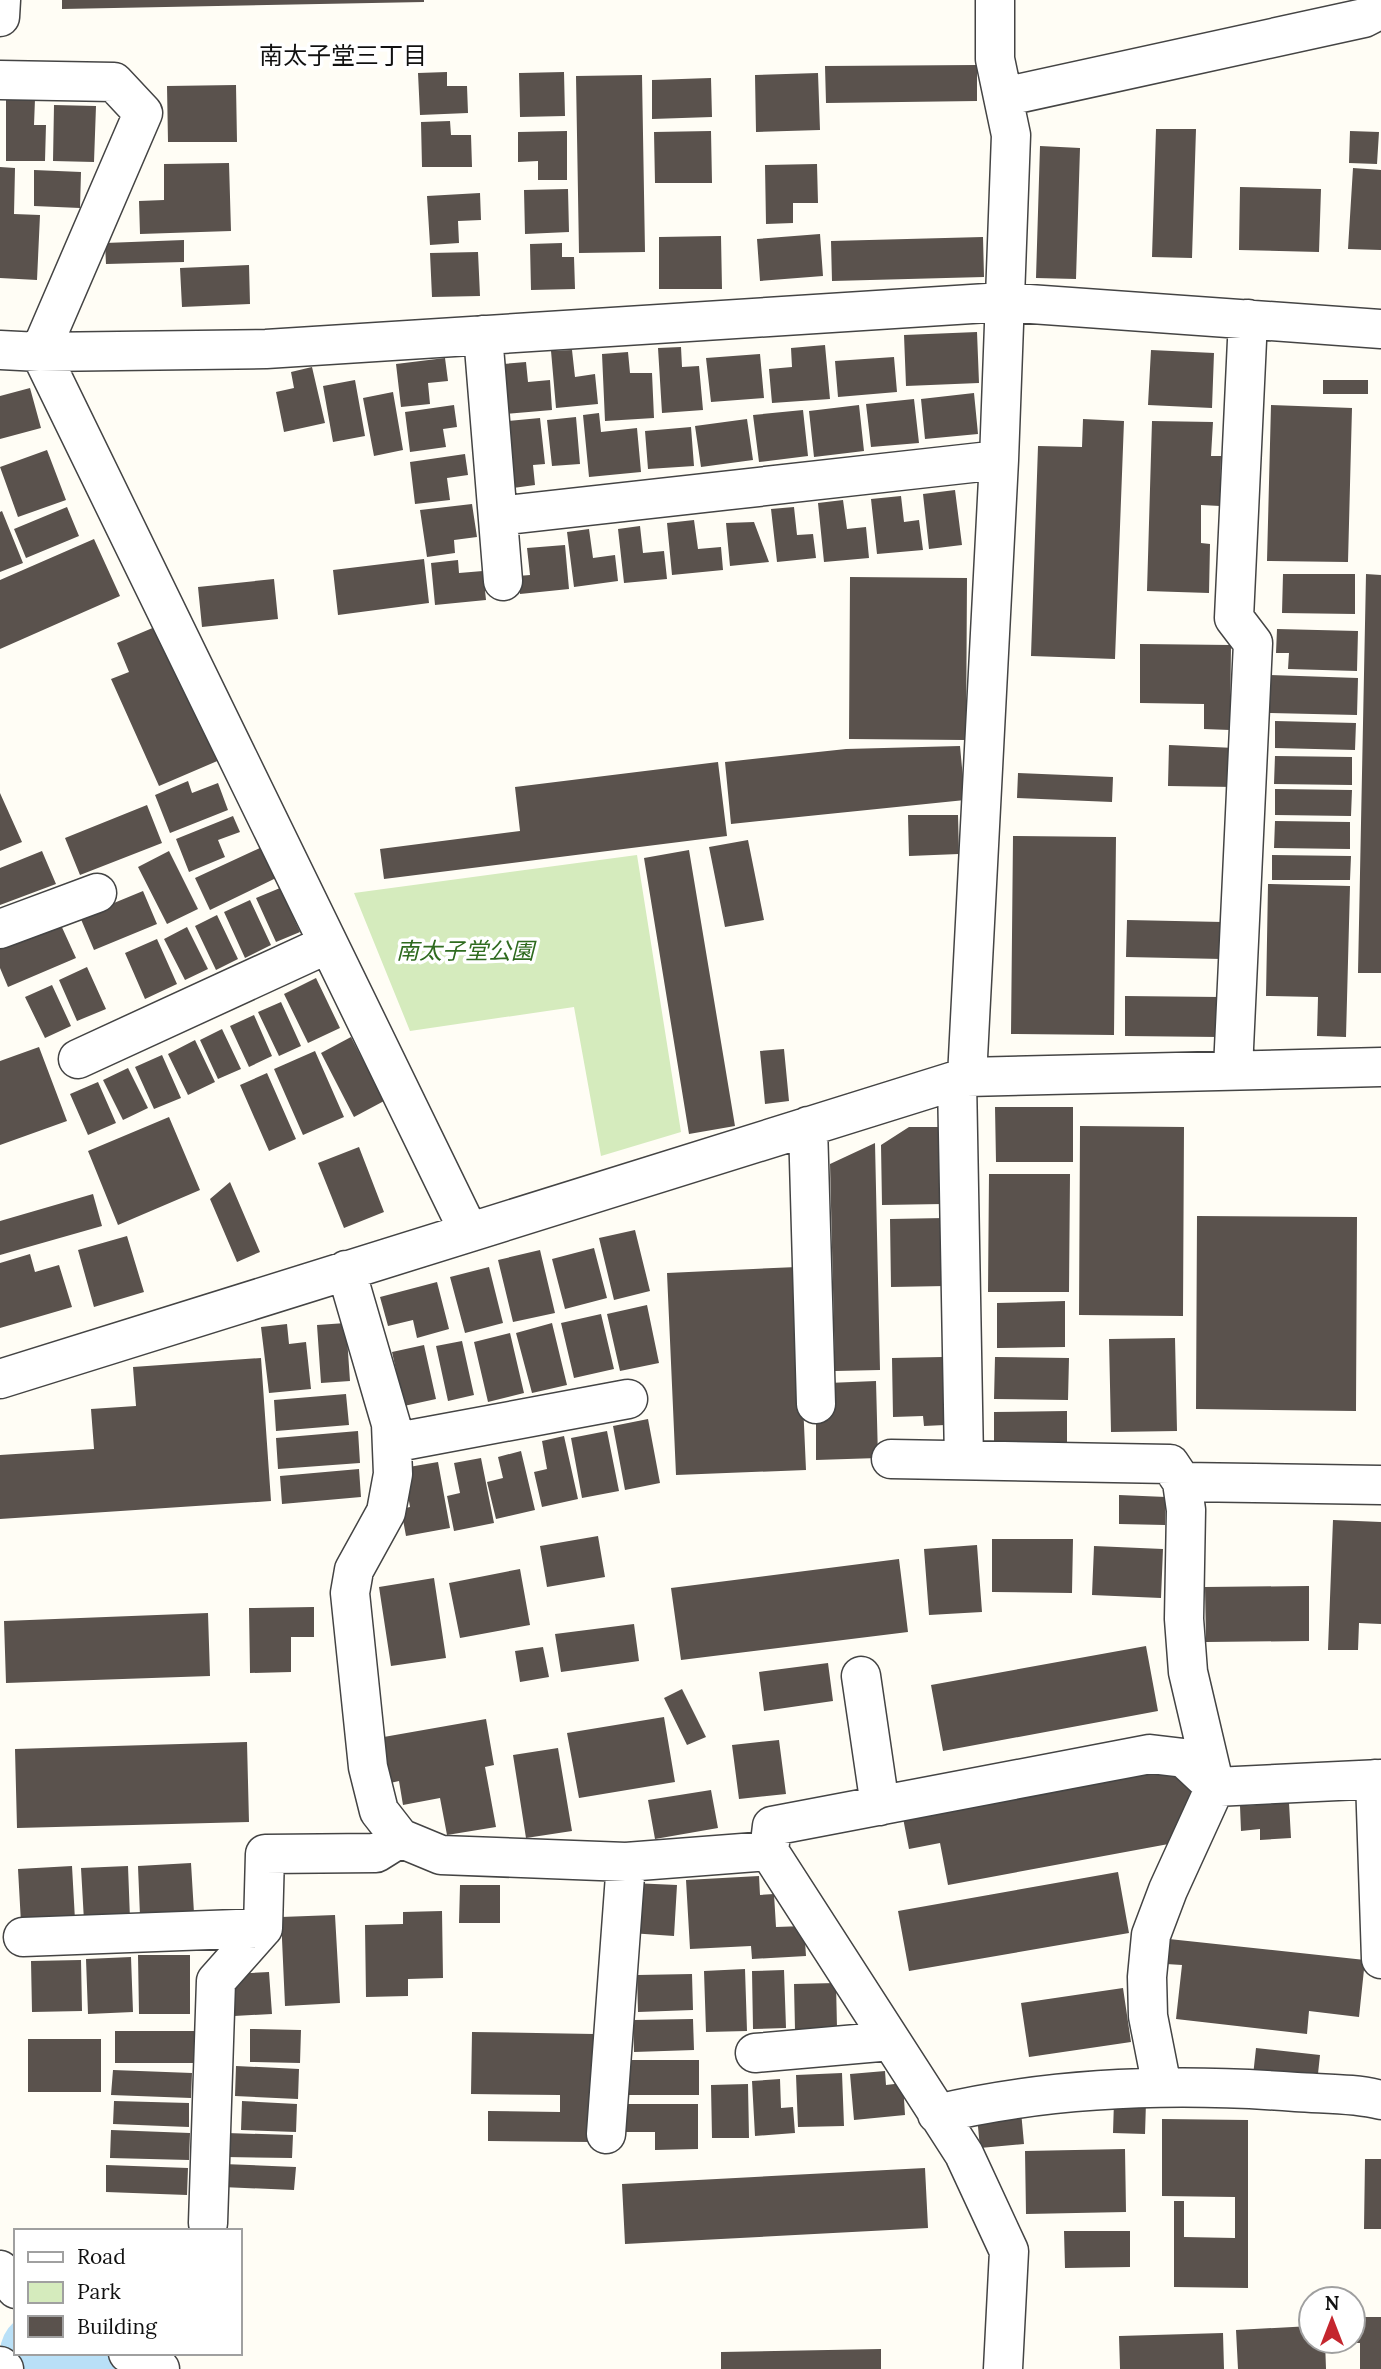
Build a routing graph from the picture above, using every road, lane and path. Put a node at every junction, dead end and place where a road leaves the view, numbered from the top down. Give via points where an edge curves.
1 (1, 0) edge
2 (995, 0) edge
3 (1370, 9) edge
4 (0, 16) edge
5 (0, 80) edge
6 (1003, 97) junction
7 (1003, 302) junction
8 (1248, 320) junction
9 (1381, 330) edge
10 (483, 335) junction
11 (0, 350) edge
12 (40, 352) junction
13 (999, 460) junction
14 (498, 516) junction
15 (503, 581) dead end
16 (97, 893) dead end
17 (0, 929) edge
18 (328, 944) junction
19 (78, 1059) dead end
20 (1381, 1066) edge
21 (1233, 1069) junction
22 (962, 1079) junction
23 (808, 1126) junction
24 (469, 1232) junction
25 (346, 1270) junction
26 (0, 1379) edge
27 (628, 1399) dead end
28 (816, 1404) dead end
29 (392, 1443) junction
30 (891, 1459) dead end
31 (964, 1460) junction
32 (1182, 1482) junction
33 (1381, 1485) edge
34 (861, 1675) dead end
35 (1378, 1779) edge
36 (1215, 1787) junction
37 (880, 1806) junction
38 (400, 1838) junction
39 (769, 1851) junction
40 (626, 1862) junction
41 (263, 1928) junction
42 (23, 1937) dead end
43 (1381, 1959) edge
44 (891, 2041) junction
45 (755, 2053) dead end
46 (1162, 2087) junction
47 (1381, 2100) edge
48 (937, 2114) junction
49 (606, 2134) dead end
50 (208, 2223) dead end
51 (0, 2270) edge
52 (14, 2288) edge
53 (132, 2355) edge
54 (0, 2366) edge
55 (4, 2369) edge
56 (160, 2369) edge
57 (1003, 2369) edge

1 - 4 street
2 - 6 street via 995,59
3 - 6 street
5 - 12 street via 114,82 143,113
6 - 7 street via 1011,135
7 - 8 street
7 - 10 street
7 - 13 street
8 - 9 street
8 - 21 street via 1234,618 1253,643
10 - 12 street via 265,349
10 - 14 street
11 - 12 street
12 - 18 street
13 - 14 street
13 - 22 street
14 - 15 street
16 - 17 street
18 - 19 street
18 - 24 street
20 - 21 street
21 - 22 street
22 - 23 street
22 - 31 street
23 - 24 street
23 - 28 street
24 - 25 street
25 - 26 street
25 - 29 street via 391,1424
27 - 29 street
29 - 38 street via 393,1474 386,1512 354,1570 350,1593 368,1767 379,1811
30 - 31 street
31 - 32 street via 1170,1464
32 - 33 street
32 - 36 street via 1188,1672
34 - 37 street
35 - 36 street
35 - 43 street
36 - 37 street via 1184,1758 1150,1754
36 - 46 street via 1151,1935 1148,2016
37 - 39 street via 772,1826
38 - 40 street via 441,1855
38 - 41 street via 376,1853 265,1854
39 - 40 street
39 - 44 street
40 - 49 street
41 - 42 street
41 - 50 street via 216,1981
44 - 45 street
44 - 48 street
46 - 47 street via 1250,2088
46 - 48 street via 989,2101
48 - 57 street via 964,2154 1009,2251
51 - 52 street
53 - 56 street
54 - 55 street

